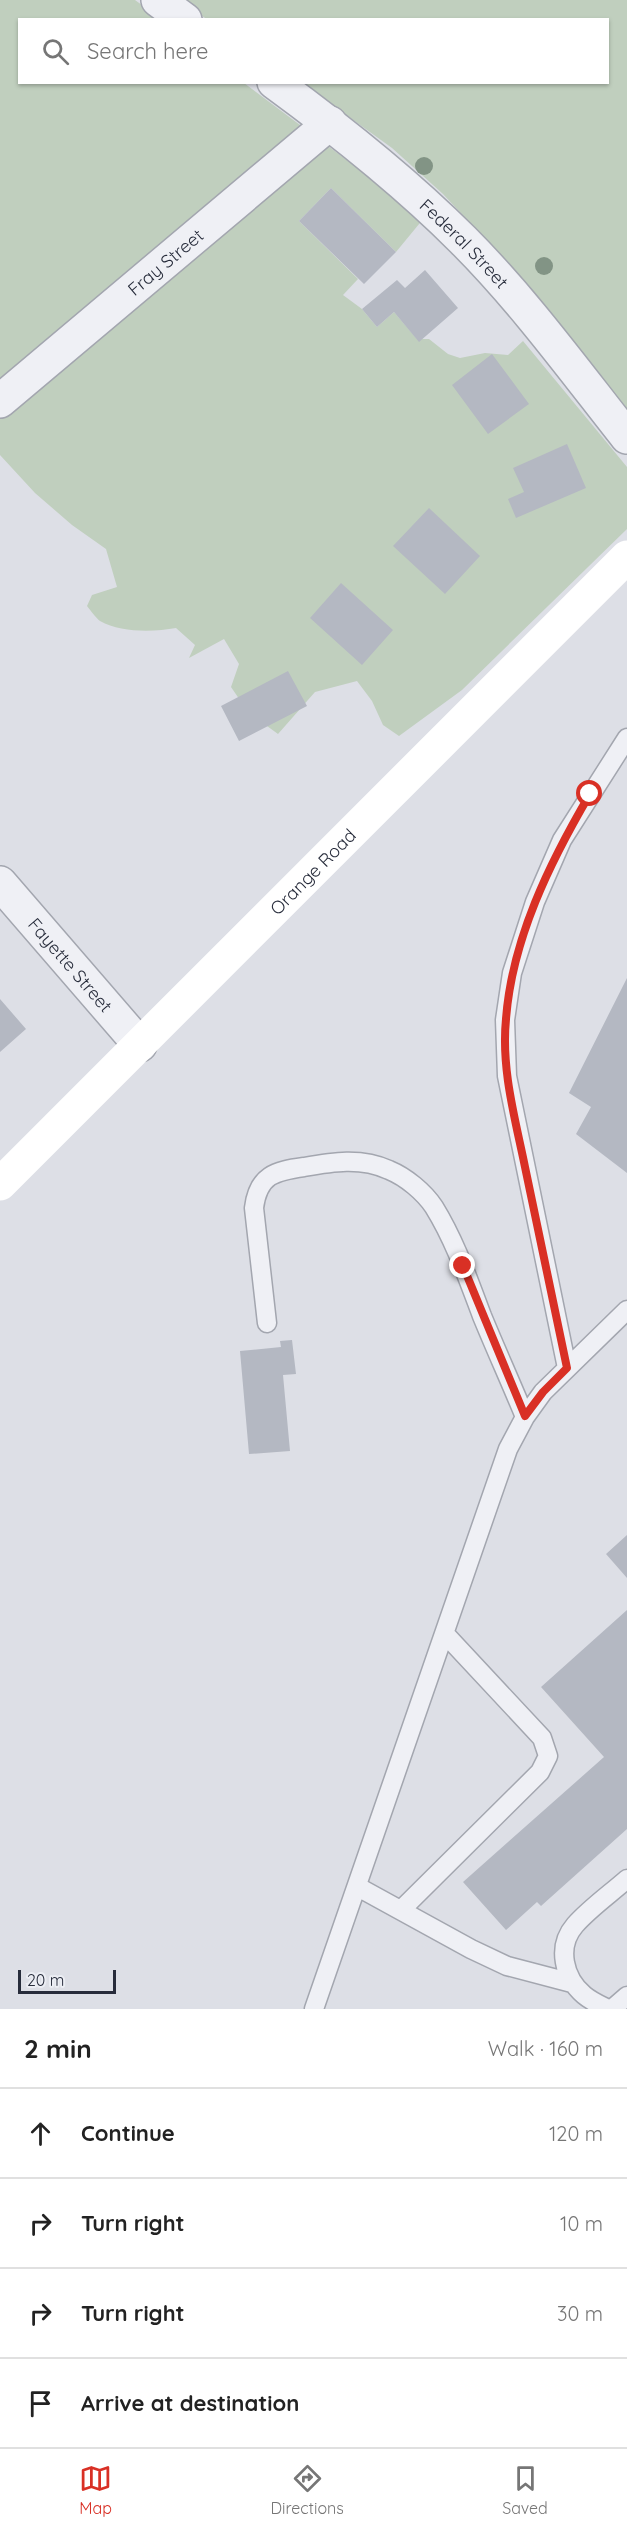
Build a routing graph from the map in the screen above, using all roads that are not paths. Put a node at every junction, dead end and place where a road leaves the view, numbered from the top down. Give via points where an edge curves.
1 (158, 0) edge
2 (182, 18) edge
3 (277, 84) edge
4 (330, 123) junction
5 (0, 401) edge
6 (627, 436) edge
7 (627, 557) edge
8 (627, 738) edge
9 (0, 883) edge
10 (140, 1045) junction
11 (0, 1184) edge
12 (627, 1310) edge
13 (267, 1323) dead end
14 (567, 1368) junction
15 (525, 1416) junction
16 (445, 1634) junction
17 (627, 1879) edge
18 (358, 1887) junction
19 (401, 1910) junction
20 (572, 1983) junction
21 (627, 1996) edge
22 (314, 2009) edge
23 (610, 2009) edge

1 - 2 street
3 - 4 street, Federal Street
4 - 5 street, Fray Street
4 - 6 street, Federal Street via 392,172 464,241
7 - 10 main road, Orange Road
8 - 14 lane via 562,840 535,902 512,973 505,1020 507,1076
9 - 10 street, Fayette Street
10 - 11 main road, Orange Road
12 - 14 lane
13 - 15 lane via 254,1208 266,1178 277,1171 336,1161 360,1161 388,1169 414,1185 433,1206 463,1266
14 - 15 lane
15 - 16 lane via 508,1449
16 - 18 lane
16 - 19 lane via 542,1738 548,1756 540,1772
17 - 20 lane via 574,1927 566,1944 564,1962
18 - 19 lane
18 - 22 lane
19 - 20 lane via 507,1966
20 - 23 lane via 585,1997
21 - 23 lane

